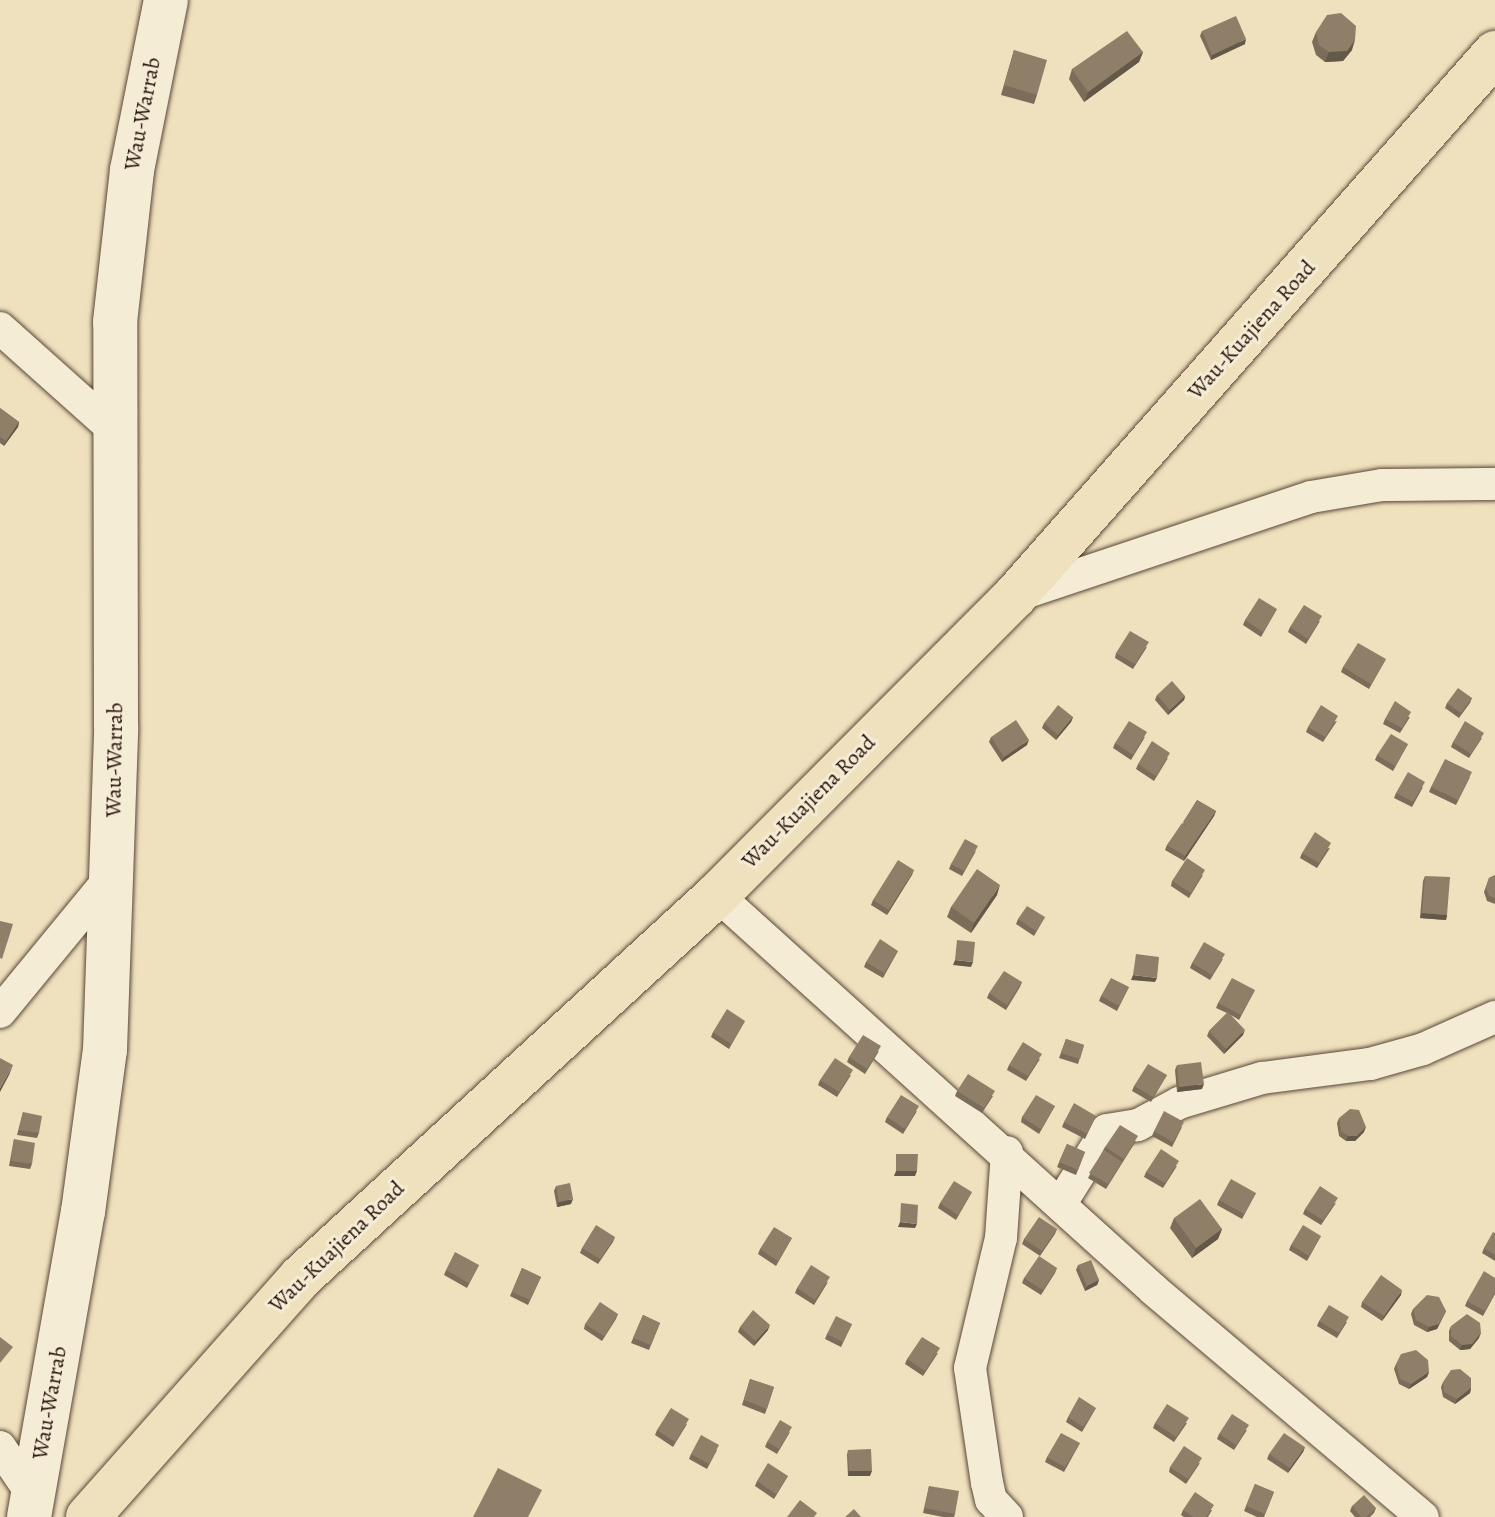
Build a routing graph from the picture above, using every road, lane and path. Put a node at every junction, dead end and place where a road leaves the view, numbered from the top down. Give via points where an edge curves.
1 (166, 0) edge
2 (1495, 53) edge
3 (0, 328) edge
4 (115, 431) junction
5 (1495, 484) edge
6 (1015, 596) junction
7 (114, 873) junction
8 (717, 895) junction
9 (0, 1012) edge
10 (1495, 1017) edge
11 (1007, 1152) junction
12 (1061, 1203) junction
13 (0, 1447) edge
14 (31, 1506) edge
15 (88, 1517) edge
16 (1007, 1517) edge
17 (1423, 1517) edge

1 - 4 main road, Wau-Warrab via 120,250
2 - 6 main road, Wau-Kuajiena Road
3 - 4 street
4 - 7 main road, Wau-Warrab
5 - 6 street via 1382,485 1311,497
6 - 8 main road, Wau-Kuajiena Road
7 - 9 street
7 - 14 main road, Wau-Warrab via 105,1050 83,1212
8 - 11 street
8 - 15 main road, Wau-Kuajiena Road via 301,1277
10 - 12 street via 1423,1049 1370,1064 1262,1078 1179,1103 1138,1125 1107,1130
11 - 12 street
11 - 16 street via 1001,1238 970,1368 991,1500
12 - 17 street via 1154,1290
13 - 14 street

